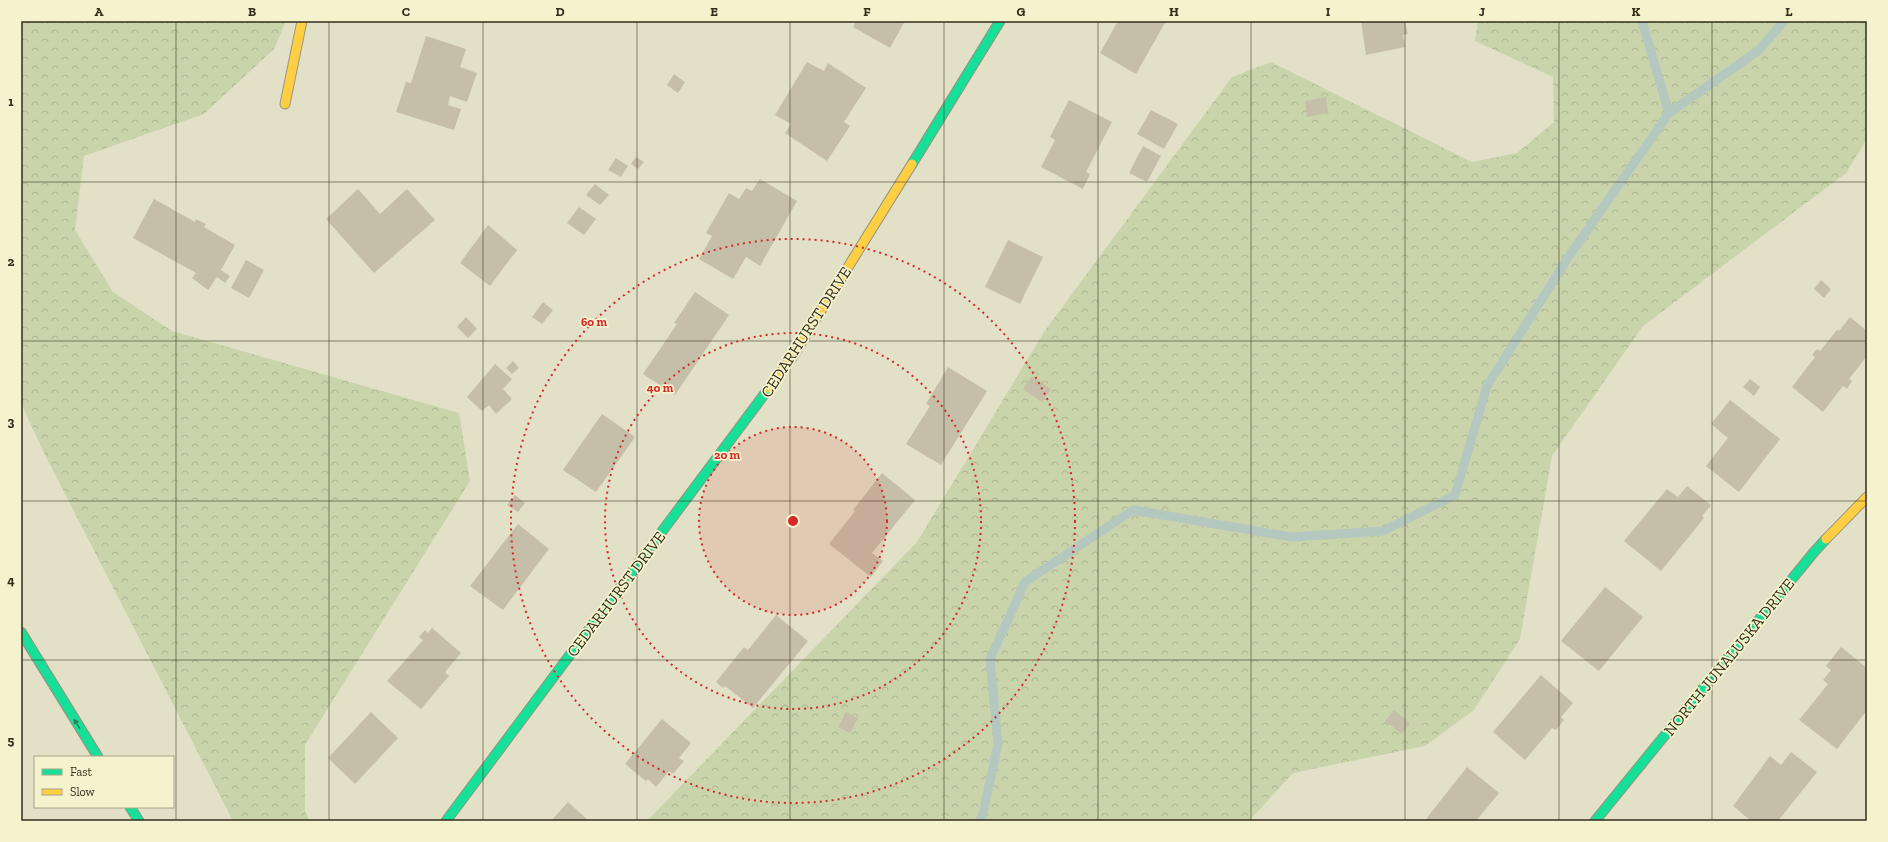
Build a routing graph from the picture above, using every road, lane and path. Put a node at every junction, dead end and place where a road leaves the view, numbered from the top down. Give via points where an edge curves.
1 (302, 21) edge
2 (1000, 21) edge
3 (284, 104) dead end
4 (1867, 497) edge
5 (21, 632) edge
6 (97, 756) edge
7 (131, 808) edge
8 (139, 821) edge
9 (446, 821) edge
10 (1595, 821) edge

1 - 3 main road
2 - 9 main road, CEDARHURST DRIVE via 792,360
4 - 10 main road, NORTH JUNALUSKA DRIVE via 1814,552
6 -> 5 main road
7 - 8 main road

